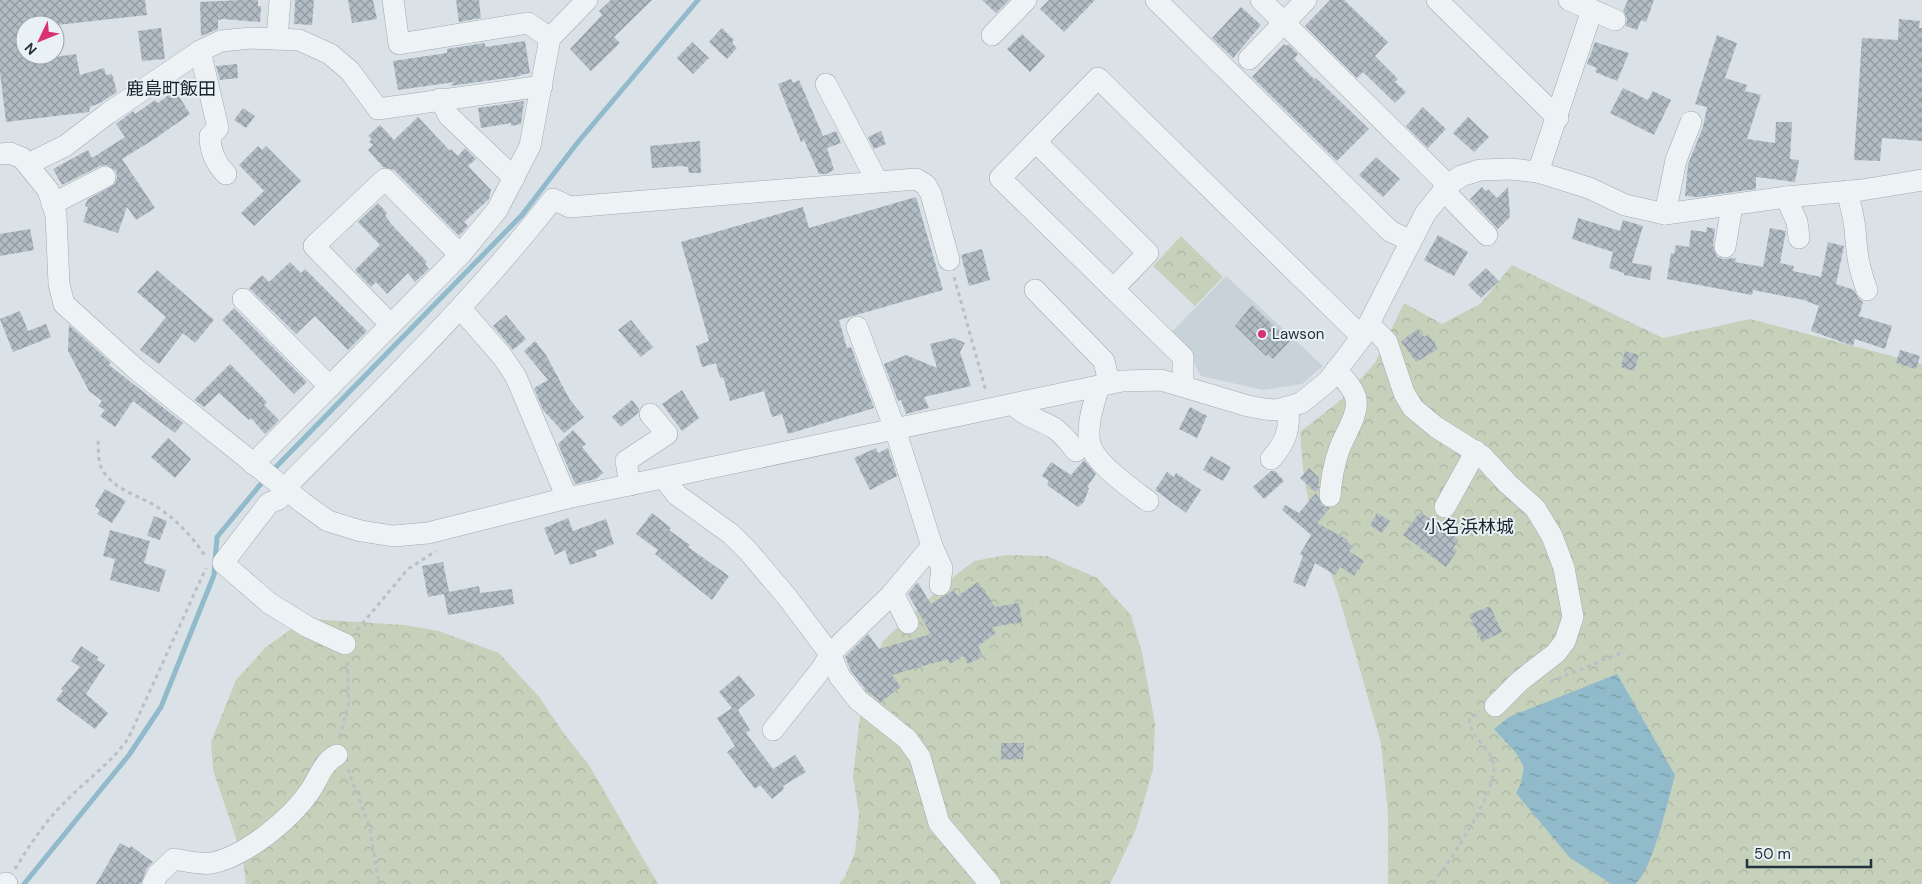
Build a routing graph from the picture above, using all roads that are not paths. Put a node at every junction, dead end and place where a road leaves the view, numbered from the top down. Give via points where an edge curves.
1 (280, 0) edge
2 (393, 0) edge
3 (569, 0) edge
4 (587, 0) edge
5 (1026, 0) edge
6 (1156, 0) edge
7 (1261, 0) edge
8 (1306, 0) edge
9 (1437, 0) edge
10 (1569, 0) edge
11 (1592, 10) junction
12 (1615, 20) dead end
13 (566, 21) junction
14 (1284, 23) junction
15 (992, 35) dead end
16 (550, 38) junction
17 (277, 39) junction
18 (200, 51) junction
19 (1249, 59) dead end
20 (826, 84) dead end
21 (542, 86) junction
22 (440, 99) junction
23 (1558, 118) junction
24 (1691, 122) dead end
25 (1036, 142) junction
26 (0, 154) edge
27 (28, 164) junction
28 (1538, 172) junction
29 (226, 174) dead end
30 (105, 177) dead end
31 (514, 178) junction
32 (1922, 180) edge
33 (878, 181) junction
34 (1446, 187) junction
35 (1847, 191) junction
36 (1786, 197) junction
37 (52, 204) junction
38 (1732, 206) junction
39 (1665, 214) junction
40 (1487, 235) dead end
41 (1799, 238) dead end
42 (1411, 241) junction
43 (1724, 246) dead end
44 (460, 255) junction
45 (949, 260) road end
46 (1113, 289) junction
47 (1035, 290) dead end
48 (1867, 290) dead end
49 (242, 300) dead end
50 (461, 309) junction
51 (391, 325) junction
52 (857, 326) dead end
53 (1365, 330) junction
54 (1336, 370) junction
55 (1104, 385) junction
56 (1183, 385) junction
57 (330, 387) junction
58 (1013, 404) junction
59 (1288, 408) junction
60 (650, 414) dead end
61 (895, 429) junction
62 (1076, 451) dead end
63 (1476, 451) junction
64 (1271, 458) dead end
65 (253, 464) junction
66 (664, 478) junction
67 (630, 485) junction
68 (285, 488) junction
69 (1330, 496) dead end
70 (567, 498) junction
71 (1148, 501) dead end
72 (1445, 507) dead end
73 (932, 546) junction
74 (940, 585) dead end
75 (893, 593) junction
76 (908, 624) dead end
77 (345, 644) road end
78 (830, 654) junction
79 (1495, 706) road end
80 (773, 730) dead end
81 (337, 755) road end
82 (153, 884) edge
83 (990, 884) edge

1 - 17 street
2 - 16 street via 399,44 528,23
3 - 13 street
4 - 13 street
5 - 15 street
6 - 42 street via 1390,231
7 - 14 street
8 - 14 street
9 - 23 street
10 - 11 street
11 - 12 street
11 - 23 street
13 - 16 street
14 - 19 street
14 - 34 street
16 - 21 street
17 - 18 street via 221,41
17 - 22 street via 299,40 330,54 350,71 378,109
18 - 27 street via 65,146
18 - 29 street via 218,128 210,136 210,147
20 - 33 street
21 - 22 street
21 - 31 street via 530,146
22 - 31 street via 449,116
23 - 28 street
24 - 39 street via 1676,160
25 - 46 street via 1148,253
25 - 46 street via 1000,178
25 - 53 street via 1098,78
26 - 27 street via 10,153
27 - 37 street via 48,190
28 - 34 street via 1480,170 1460,176
28 - 39 street via 1589,188 1625,205
30 - 37 street
31 - 44 street via 497,210
32 - 35 street
33 - 45 street via 916,179 926,185
33 - 50 street via 570,207 553,199
34 - 40 street
34 - 42 street via 1424,214
35 - 36 street
35 - 48 street via 1858,263
36 - 38 street
36 - 41 street via 1797,222
37 - 65 street via 56,215 59,284 64,304 137,370
38 - 39 street
38 - 43 street
42 - 53 street
44 - 51 street
44 - 51 street via 386,179 314,246
46 - 56 street via 1183,357
47 - 55 street via 1104,361
49 - 57 street
50 - 68 street
50 - 70 street via 516,377
51 - 57 street
52 - 61 street
53 - 54 street
53 - 63 street via 1387,342 1404,393 1413,408
54 - 59 street via 1308,398
54 - 69 street via 1350,386 1356,400 1338,451
55 - 56 street via 1161,380
55 - 58 street
55 - 71 street via 1089,428 1090,445 1124,484
56 - 59 street via 1248,406 1276,410
57 - 65 street
58 - 61 street
58 - 62 street via 1066,437
59 - 64 street via 1288,433
60 - 67 street via 667,434 626,461
61 - 66 street
61 - 73 street
63 - 72 street
63 - 79 street via 1535,508 1552,536 1564,568 1573,617 1571,629 1556,653
65 - 68 street
66 - 67 street
66 - 78 street via 677,495 731,534 748,551
67 - 70 street
68 - 70 street via 328,521 393,536 428,534
68 - 77 street via 279,499 268,503 215,565 308,627
73 - 74 street via 942,568
73 - 75 street
75 - 76 street
75 - 78 street
78 - 80 street
78 - 83 street via 840,677 858,700 907,739 920,757 939,823
81 - 82 street via 329,758 294,811 260,839 228,858 212,863 174,859 158,874

